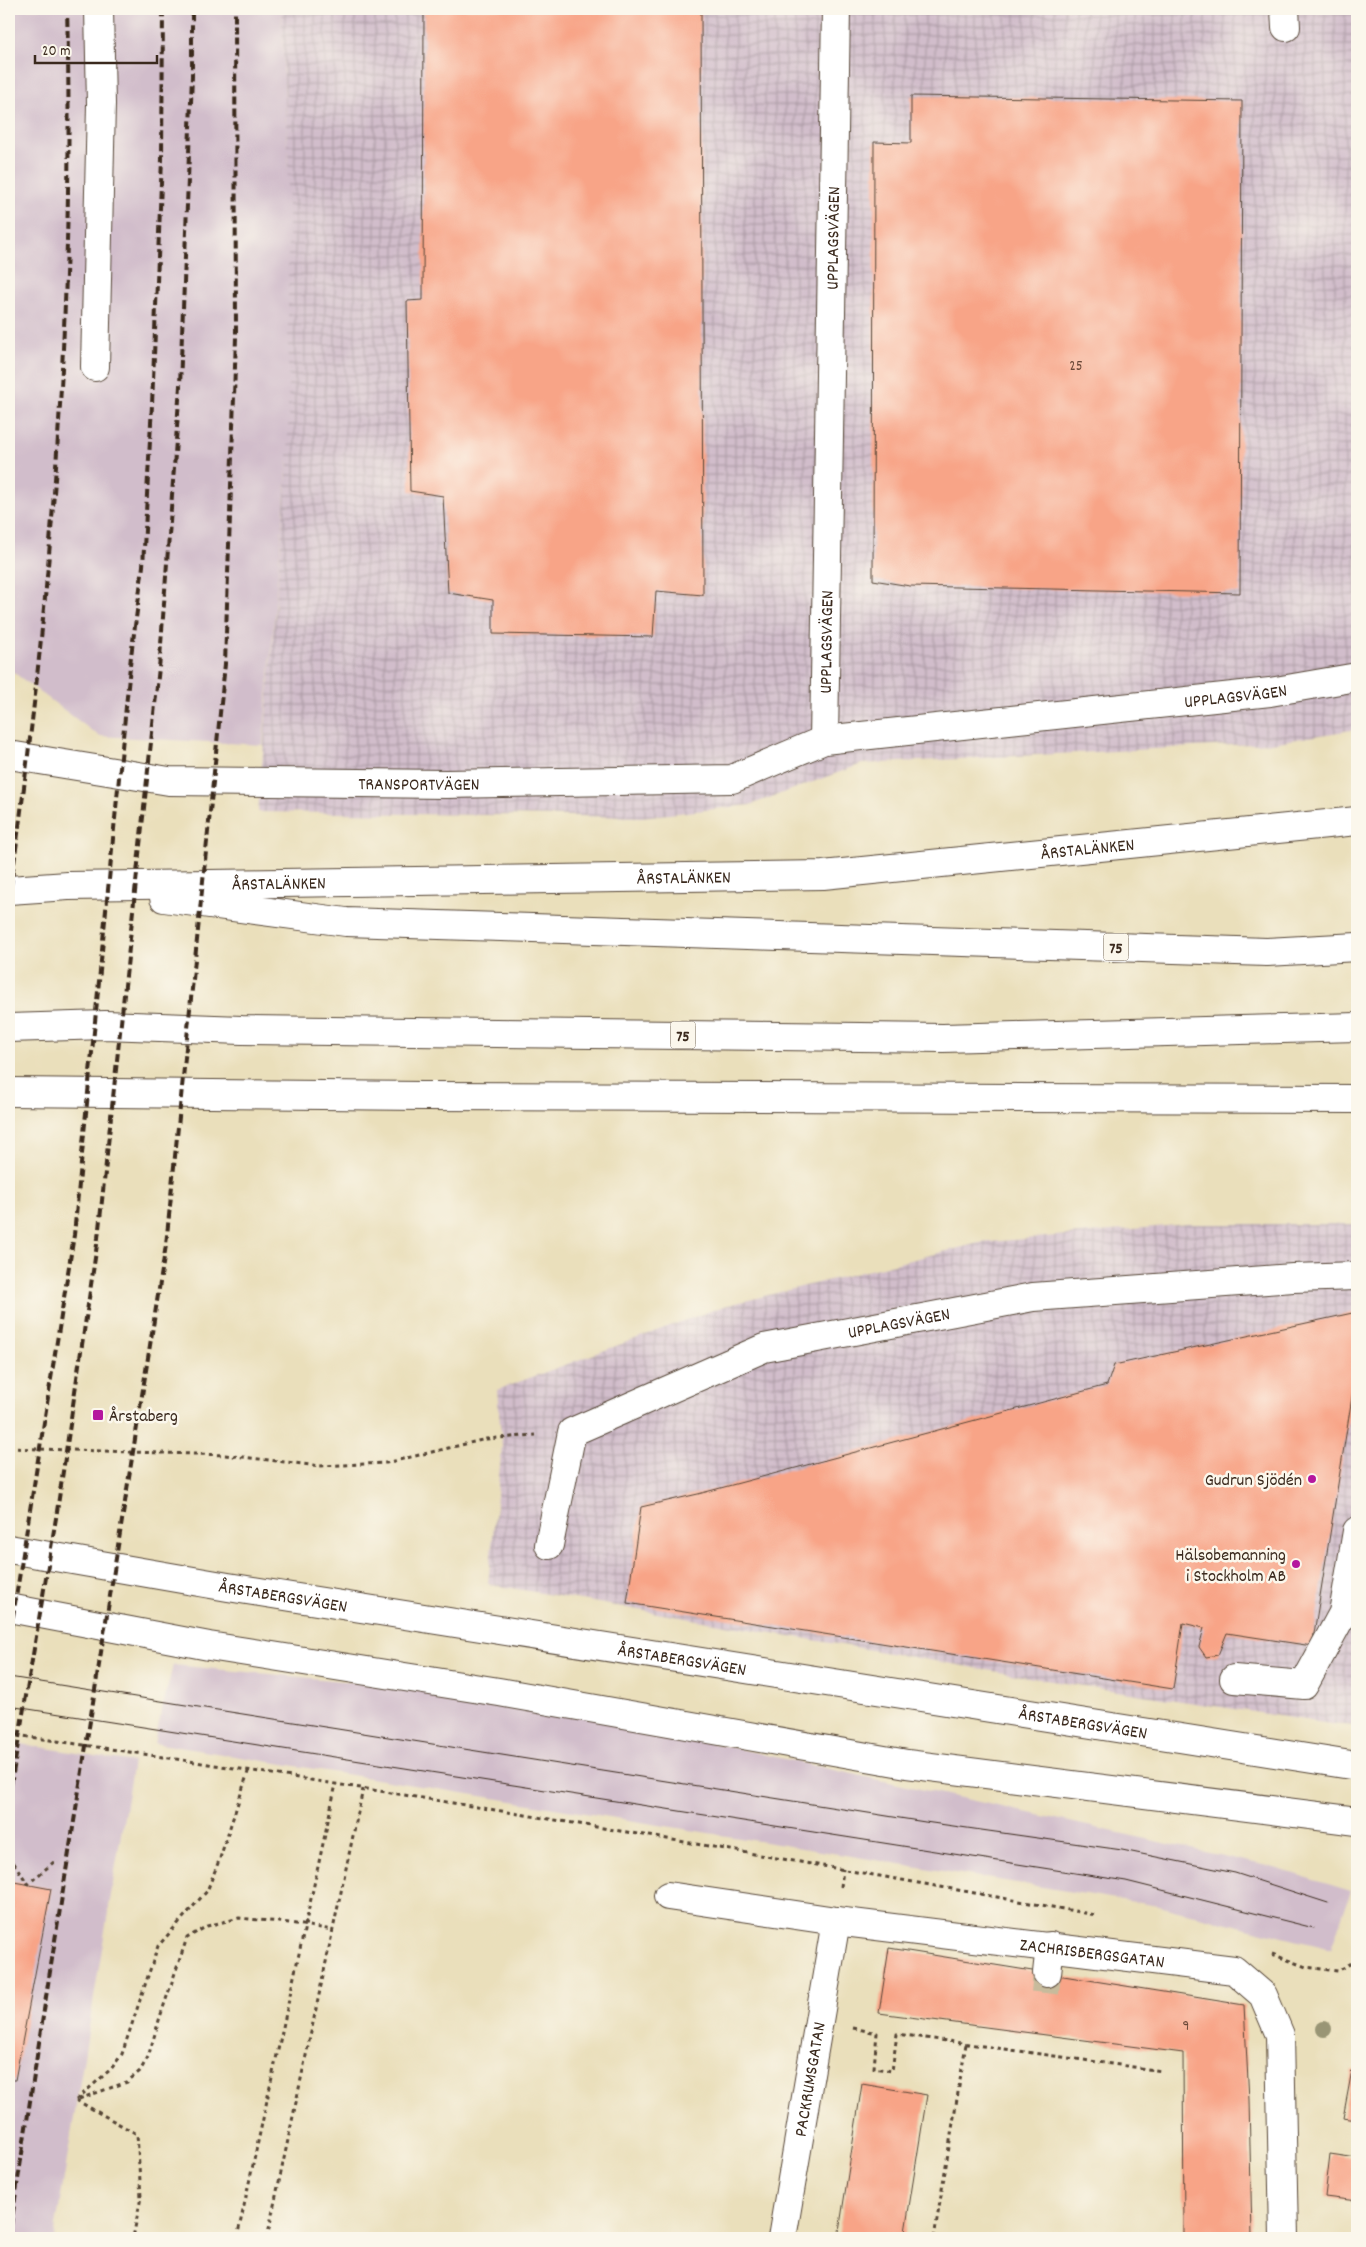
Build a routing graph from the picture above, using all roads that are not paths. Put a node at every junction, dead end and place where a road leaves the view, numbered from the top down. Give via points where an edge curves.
1 (99, 9) edge
2 (836, 9) edge
3 (95, 367) dead end
4 (1357, 677) edge
5 (824, 740) junction
6 (9, 755) edge
7 (1357, 821) edge
8 (68, 886) junction
9 (9, 890) edge
10 (1357, 948) edge
11 (1357, 1027) edge
12 (9, 1028) edge
13 (9, 1092) edge
14 (1357, 1099) edge
15 (1357, 1276) edge
16 (1357, 1531) edge
17 (549, 1545) dead end
18 (9, 1549) edge
19 (9, 1608) edge
20 (1234, 1679) dead end
21 (1357, 1766) edge
22 (1357, 1822) edge
23 (668, 1896) dead end
24 (836, 1921) junction
25 (782, 2238) edge
26 (1284, 2238) edge

1 - 3 main road via 101,104
2 - 5 main road, UPPLAGSVÄGEN
4 - 5 main road, UPPLAGSVÄGEN via 1270,692
5 - 6 main road, TRANSPORTVÄGEN via 732,779 446,784 169,781
7 - 8 main road, ÅRSTALÄNKEN / 75 via 823,875
8 - 9 main road, ÅRSTALÄNKEN / 75
8 - 10 main road, 75 via 346,922 1267,952
11 - 12 main road, 75 via 943,1038 242,1030 105,1025
13 - 14 main road
15 - 17 main road, UPPLAGSVÄGEN via 1033,1297 764,1348 572,1432
16 - 20 main road via 1343,1613 1304,1685
18 - 21 main road, ÅRSTABERGSVÄGEN via 228,1587
19 - 22 main road via 209,1646 509,1693 907,1764
23 - 24 main road, ZACHRISBERGSGATAN
24 - 25 main road, PACKRUMSGATAN
24 - 26 main road, ZACHRISBERGSGATAN via 1048,1960 1234,1970 1263,1994 1280,2035

